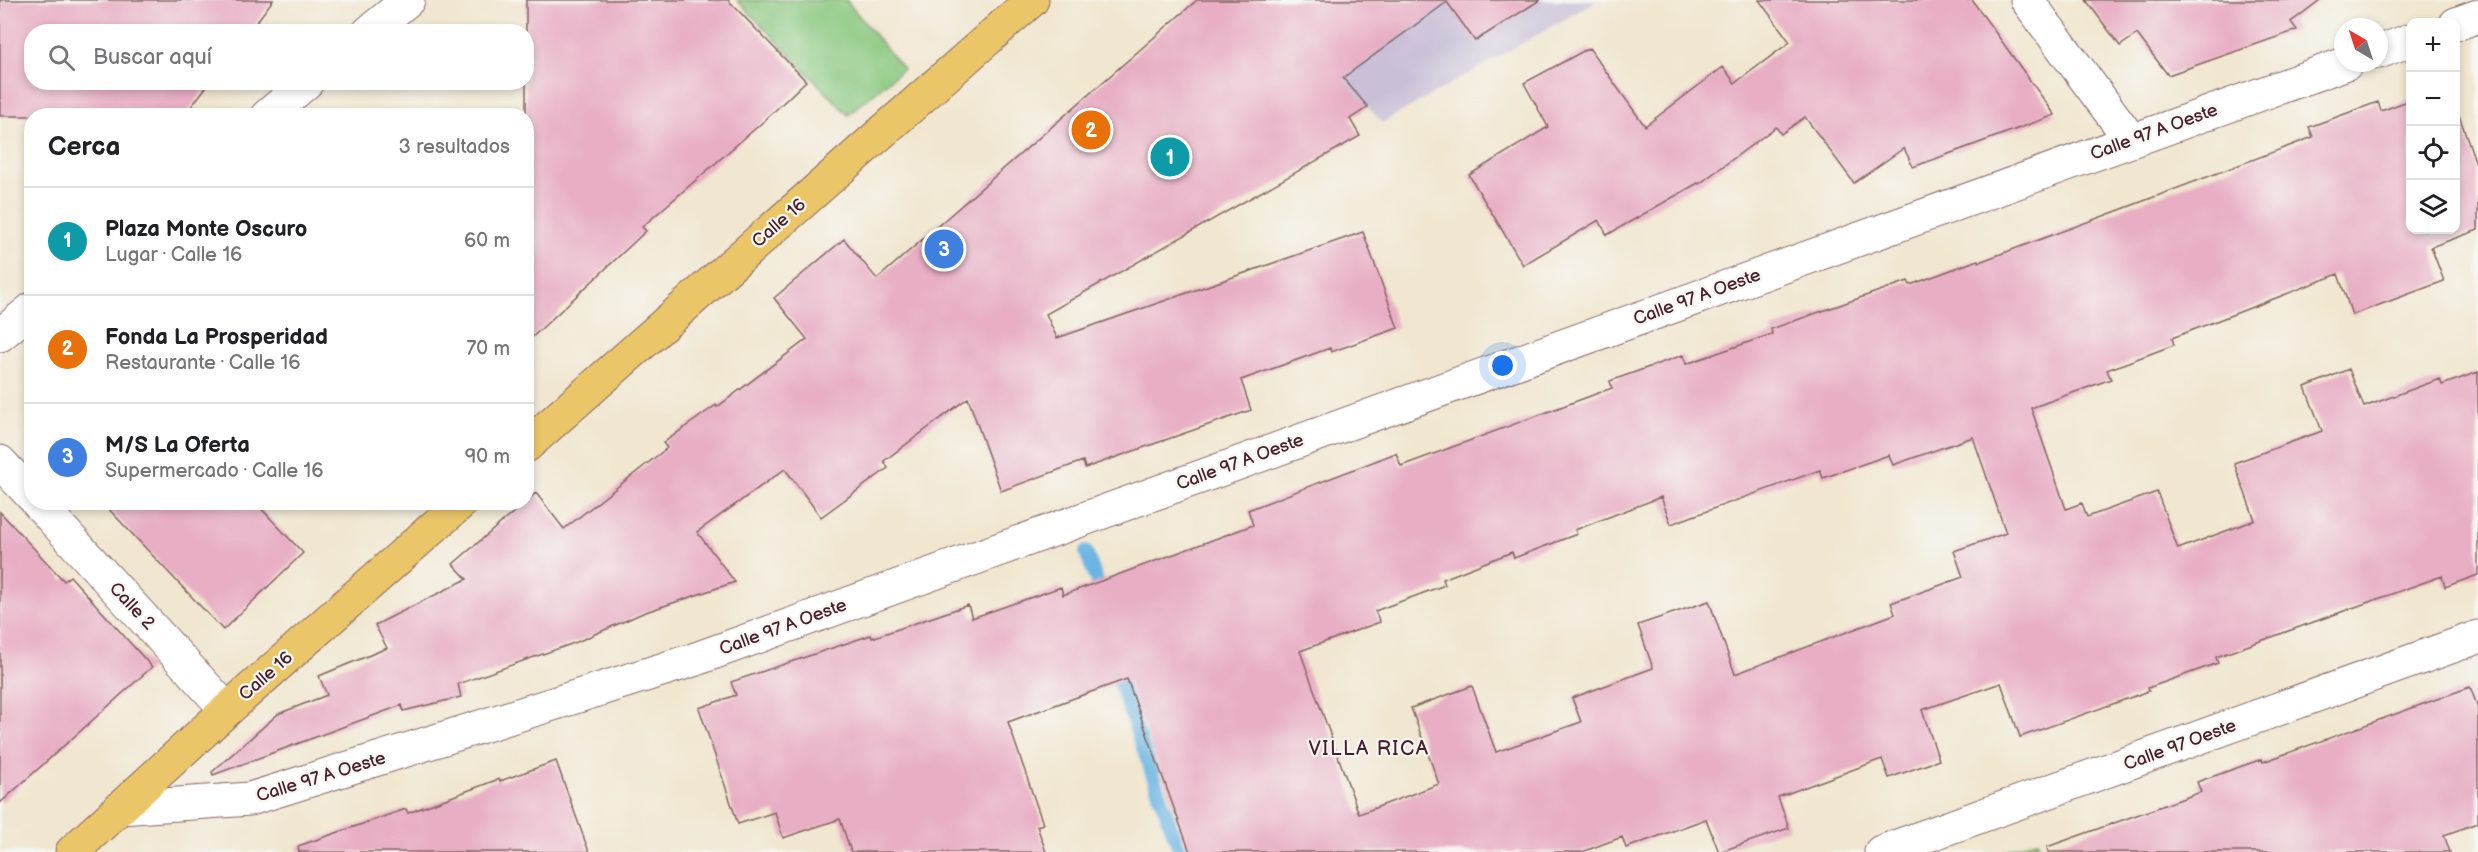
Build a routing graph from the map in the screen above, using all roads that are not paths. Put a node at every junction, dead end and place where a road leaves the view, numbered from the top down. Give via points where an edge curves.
1 (408, 0) edge
2 (1032, 0) edge
3 (2027, 0) edge
4 (2478, 16) edge
5 (2460, 23) edge
6 (379, 24) edge
7 (2406, 41) edge
8 (2388, 48) edge
9 (2334, 68) edge
10 (298, 90) edge
11 (276, 108) edge
12 (2131, 140) junction
13 (24, 316) edge
14 (0, 335) edge
15 (534, 439) edge
16 (0, 462) edge
17 (24, 488) edge
18 (44, 510) edge
19 (453, 510) edge
20 (2478, 637) edge
21 (227, 710) junction
22 (120, 808) junction
23 (72, 852) edge
24 (1881, 852) edge

1 - 6 street
2 - 15 main road, Calle 16
3 - 12 street
4 - 5 street
7 - 8 street
9 - 12 street, Calle 97 A Oeste
10 - 11 street
12 - 22 street, Calle 97 A Oeste via 693,660 250,800
13 - 14 street
16 - 17 street
18 - 21 street, Calle 2
19 - 21 main road, Calle 16
20 - 24 street, Calle 97 Oeste
21 - 22 main road, Calle 16
22 - 23 main road, Calle 16

